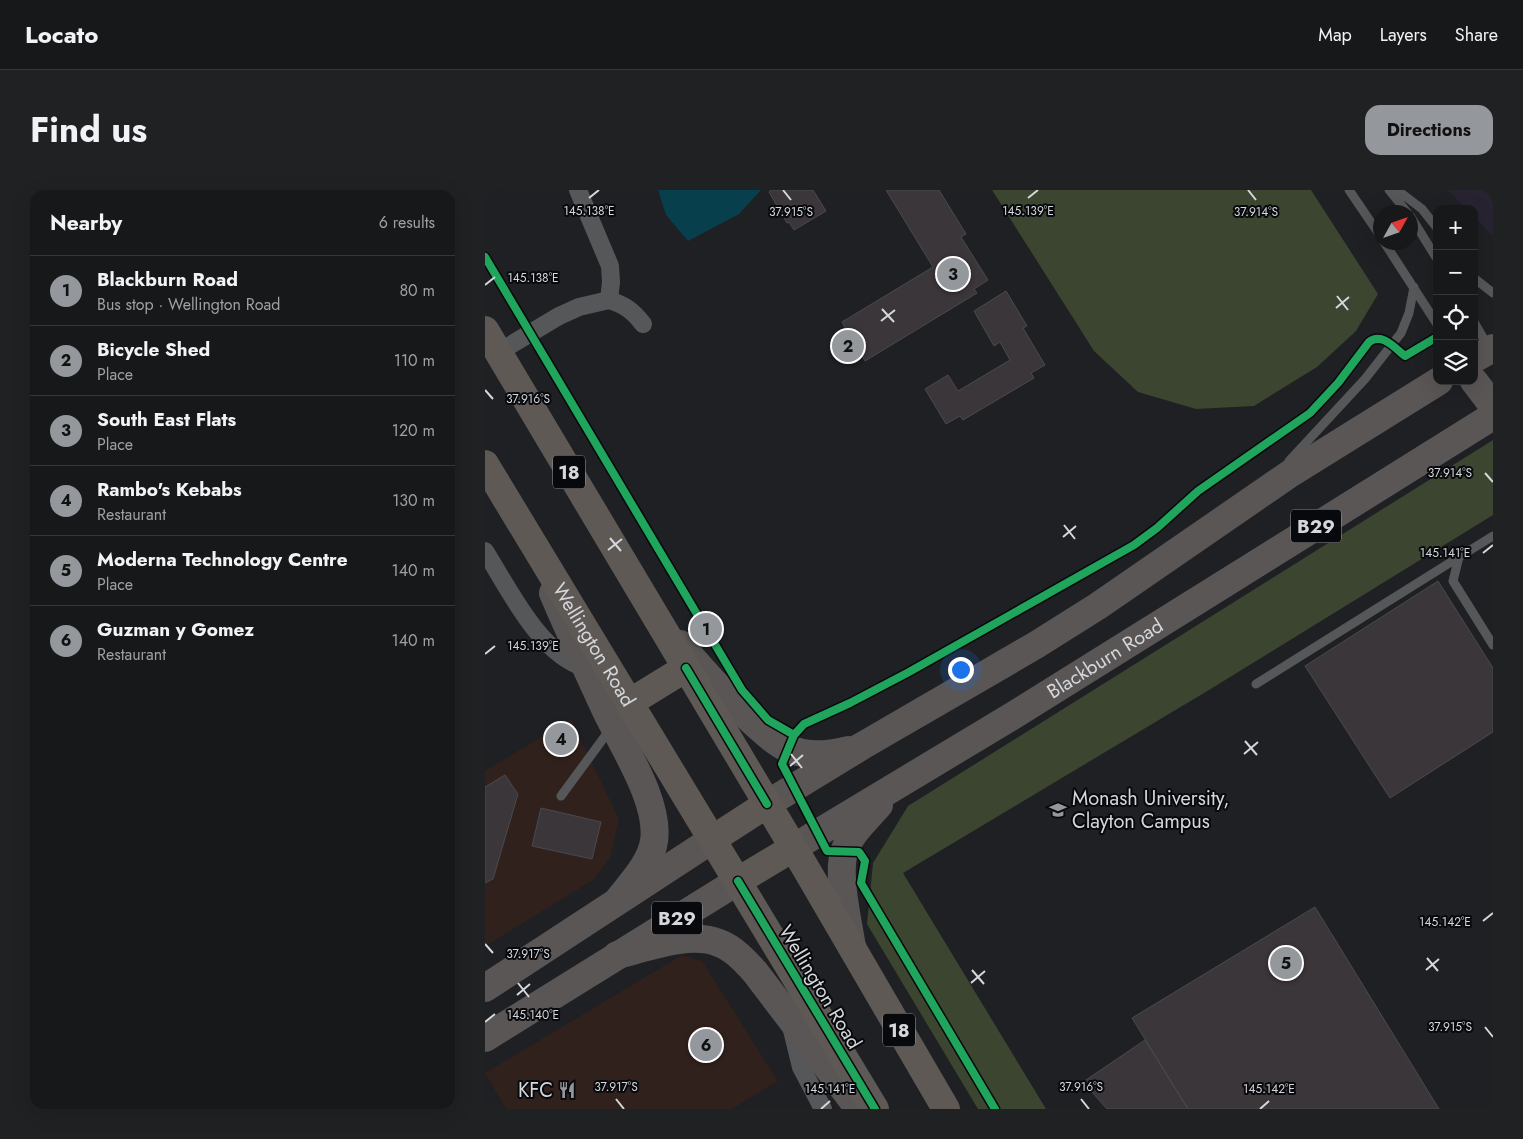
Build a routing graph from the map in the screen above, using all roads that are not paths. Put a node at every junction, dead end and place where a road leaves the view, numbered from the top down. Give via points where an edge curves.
1 (578, 190) edge
2 (1349, 190) edge
3 (1389, 190) edge
4 (1397, 190) edge
5 (1401, 205) edge
6 (1433, 223) edge
7 (1373, 225) edge
8 (1418, 228) edge
9 (1389, 250) edge
10 (1433, 252) edge
11 (1478, 281) edge
12 (1414, 287) junction
13 (1493, 293) edge
14 (609, 300) junction
15 (1433, 318) edge
16 (643, 324) dead end
17 (485, 330) edge
18 (1478, 331) edge
19 (499, 352) junction
20 (1488, 352) edge
21 (1433, 385) edge
22 (1477, 385) edge
23 (1493, 406) edge
24 (1493, 416) edge
25 (485, 464) edge
26 (1258, 494) junction
27 (1493, 536) edge
28 (485, 551) edge
29 (1459, 557) junction
30 (1493, 645) edge
31 (691, 665) junction
32 (598, 670) junction
33 (1256, 684) dead end
34 (629, 703) junction
35 (613, 726) junction
36 (863, 746) junction
37 (893, 789) junction
38 (561, 796) dead end
39 (767, 804) junction
40 (713, 839) junction
41 (793, 848) junction
42 (738, 881) junction
43 (619, 899) junction
44 (771, 937) junction
45 (852, 950) junction
46 (617, 955) junction
47 (485, 988) edge
48 (789, 1018) junction
49 (485, 1038) edge
50 (823, 1109) edge
51 (859, 1109) edge
52 (875, 1109) edge
53 (946, 1109) edge

1 - 14 street via 610,266
2 - 7 lane
3 - 5 lane
4 - 6 lane via 1422,209
8 - 10 lane
9 - 12 lane
11 - 13 lane
12 - 15 lane
12 - 26 lane via 1406,322 1391,346 1365,380
14 - 16 street via 623,304
14 - 19 street via 559,316
17 - 19 highway, 18
18 - 20 lane
19 - 31 highway, 18 via 640,591
21 - 26 main road, B29
22 - 23 main road
24 - 37 main road, Blackburn Road / B29
25 - 32 highway, Wellington Road via 531,539
26 - 36 main road, B29 via 1098,606
27 - 29 lane
28 - 32 street via 541,636 563,658
29 - 30 lane via 1453,582
29 - 33 lane
31 - 34 highway
31 - 36 main road via 772,739 789,749 822,755
31 - 39 highway, 18
32 - 34 highway, Wellington Road
32 - 35 main road
34 - 35 main road
34 - 40 highway, Wellington Road
35 - 38 lane
35 - 43 main road via 645,792 655,832 651,853
36 - 39 main road, B29
37 - 41 main road, Blackburn Road / B29
37 - 45 main road via 845,851 842,877
39 - 40 highway, B29
39 - 41 highway, 18
40 - 42 highway, Wellington Road
40 - 43 main road, B29
41 - 42 highway, Blackburn Road / B29
41 - 45 highway, 18
42 - 44 highway, Wellington Road
42 - 46 main road, Blackburn Road / B29
43 - 47 main road, B29
44 - 48 main road
44 - 52 highway, Wellington Road
45 - 53 highway, 18
46 - 48 main road via 690,939 721,943 748,964
46 - 49 main road, Blackburn Road / B29
48 - 50 street via 801,1067
48 - 51 main road

